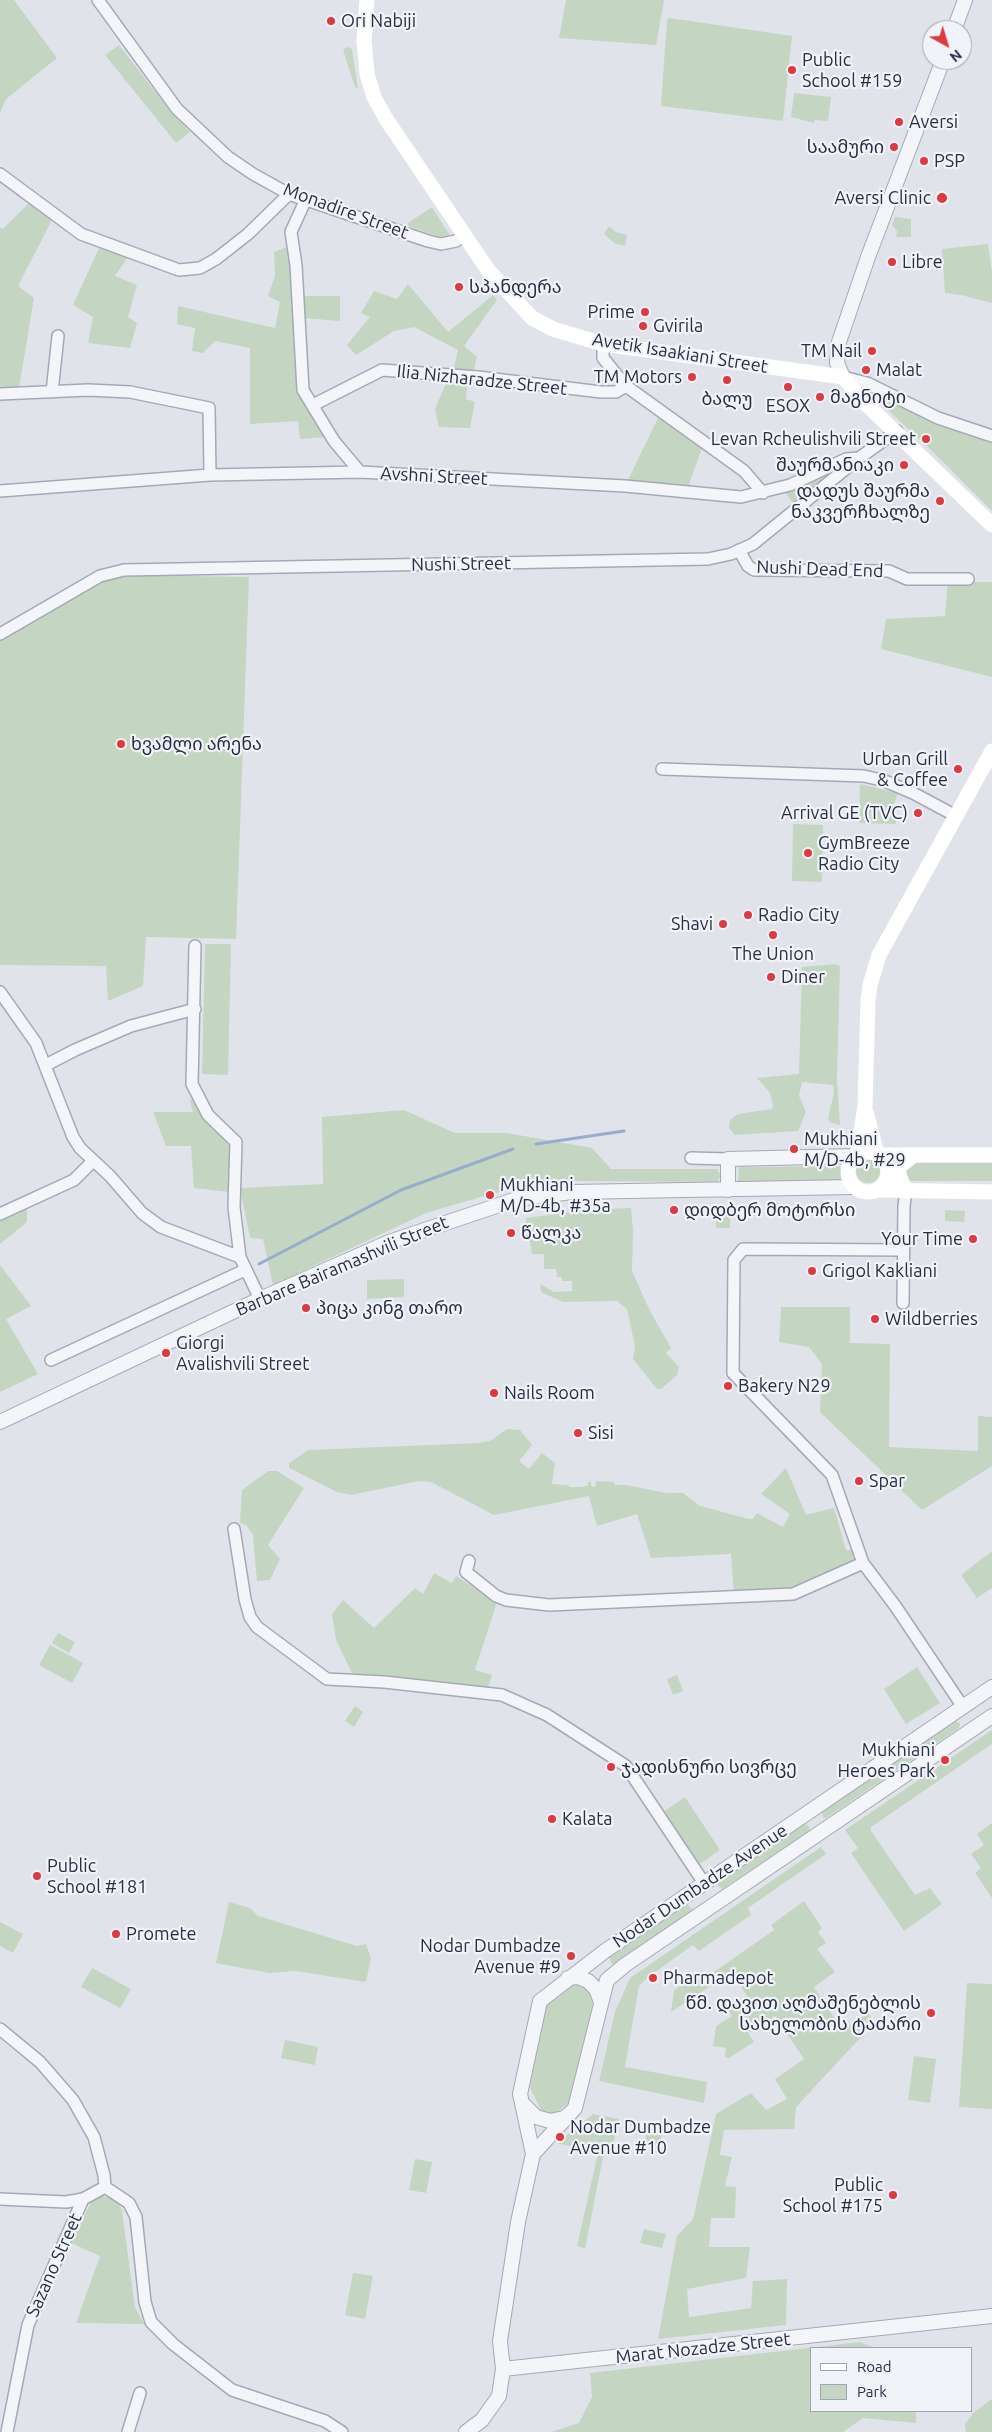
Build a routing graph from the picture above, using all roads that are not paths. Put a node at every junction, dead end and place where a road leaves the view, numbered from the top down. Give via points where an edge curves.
1 (98, 0) edge
2 (367, 0) edge
3 (965, 0) edge
4 (958, 20) edge
5 (939, 70) edge
6 (0, 174) edge
7 (290, 194) junction
8 (306, 199) junction
9 (464, 235) junction
10 (58, 336) dead end
11 (603, 344) junction
12 (843, 377) junction
13 (626, 386) junction
14 (52, 392) junction
15 (0, 394) edge
16 (313, 405) junction
17 (897, 431) junction
18 (992, 436) edge
19 (860, 458) junction
20 (360, 472) junction
21 (210, 475) junction
22 (0, 491) edge
23 (763, 493) junction
24 (992, 525) edge
25 (739, 550) junction
26 (968, 579) dead end
27 (0, 634) edge
28 (992, 751) edge
29 (662, 769) dead end
30 (956, 816) junction
31 (195, 946) dead end
32 (0, 992) edge
33 (194, 1009) junction
34 (46, 1065) junction
35 (865, 1107) junction
36 (879, 1154) junction
37 (856, 1155) junction
38 (914, 1155) junction
39 (992, 1155) edge
40 (691, 1158) dead end
41 (728, 1159) junction
42 (93, 1161) junction
43 (854, 1187) junction
44 (728, 1190) junction
45 (878, 1190) junction
46 (906, 1192) junction
47 (992, 1192) edge
48 (0, 1214) edge
49 (903, 1250) junction
50 (240, 1257) junction
51 (245, 1270) junction
52 (260, 1299) junction
53 (902, 1304) dead end
54 (51, 1360) dead end
55 (0, 1422) edge
56 (234, 1529) dead end
57 (469, 1561) dead end
58 (863, 1562) junction
59 (992, 1687) edge
60 (963, 1707) junction
61 (992, 1716) edge
62 (976, 1727) junction
63 (810, 1811) junction
64 (823, 1830) junction
65 (704, 1883) junction
66 (682, 1898) junction
67 (697, 1916) junction
68 (605, 1951) junction
69 (619, 1970) junction
70 (568, 1978) junction
71 (601, 2002) junction
72 (0, 2028) edge
73 (520, 2094) junction
74 (576, 2108) junction
75 (533, 2154) junction
76 (105, 2187) junction
77 (0, 2199) edge
78 (83, 2199) junction
79 (992, 2316) edge
80 (503, 2369) junction
81 (140, 2393) dead end
82 (7, 2432) edge
83 (128, 2432) edge
84 (342, 2432) edge
85 (466, 2432) edge

1 - 7 street, Monadire Street via 153,78 193,127 228,157
2 - 9 main road, Avetik Isaakiani Street via 365,49 367,74 374,97
3 - 4 street
5 - 12 street via 839,342 837,363
6 - 7 street via 81,234 179,270 200,268 216,259
7 - 8 street, Monadire Street
8 - 9 street, Monadire Street via 441,244 456,241
8 - 16 street via 290,232 296,265 302,390
9 - 11 main road, Avetik Isaakiani Street via 488,270 532,318 553,329
10 - 14 street
11 - 12 main road, Avetik Isaakiani Street
11 - 13 street via 604,358
12 - 17 main road
12 - 18 street via 867,383 938,418
13 - 16 street, Ilia Nizharadze Street via 616,392 601,392 478,377 382,370
13 - 23 street via 744,471
14 - 15 street
14 - 21 street via 130,392 209,408
16 - 20 street via 334,441
17 - 19 street, Nushi Street
17 - 24 main road
19 - 23 street, Avshni Street via 846,459
19 - 25 street, Nushi Street via 753,544
20 - 21 street, Avshni Street
20 - 23 street, Avshni Street via 625,486 741,497
21 - 22 street, Avshni Street
25 - 26 street, Nushi Dead End via 754,570 889,571 907,579
25 - 27 street, Nushi Street via 708,559 124,570 100,576
28 - 30 main road
29 - 30 street via 864,776 913,793
30 - 35 main road via 885,941 874,970 868,1002
31 - 33 street
32 - 34 street via 28,1030
33 - 34 street via 131,1026
33 - 50 street via 192,1084 208,1115 236,1142 234,1207
34 - 42 street via 73,1137
35 - 36 main road
35 - 37 main road
36 - 37 main road via 867,1151
36 - 38 main road
36 - 45 main road via 888,1168 888,1176
37 - 41 street
37 - 43 main road via 848,1168
38 - 39 main road
38 - 46 main road via 899,1168
40 - 41 street
41 - 44 street
42 - 48 street via 74,1180
42 - 50 street via 142,1213 161,1228
43 - 44 street, Barbare Bairamashvili Street
43 - 45 main road via 863,1192
44 - 52 street, Barbare Bairamashvili Street via 572,1192 517,1199 389,1242
45 - 46 main road
46 - 47 main road
46 - 49 street
49 - 53 street
49 - 58 street via 743,1249 734,1260 733,1373 832,1475
50 - 51 street
51 - 52 street
51 - 54 street, Barbare Bairamashvili Street
52 - 55 street, Barbare Bairamashvili Street
56 - 65 street via 250,1617 257,1627 326,1679 502,1695 547,1715 626,1766
57 - 58 street via 466,1572 496,1596 549,1605 794,1594
58 - 60 street
59 - 60 street, Nodar Dumbadze Avenue
60 - 62 street
60 - 63 street, Nodar Dumbadze Avenue
61 - 62 street, Nodar Dumbadze Avenue
62 - 64 street, Nodar Dumbadze Avenue
63 - 64 street
63 - 65 street, Nodar Dumbadze Avenue
64 - 67 street, Nodar Dumbadze Avenue
65 - 66 street, Nodar Dumbadze Avenue
66 - 67 street via 692,1901
66 - 68 street, Nodar Dumbadze Avenue
67 - 69 street, Nodar Dumbadze Avenue
68 - 69 street via 604,1960 610,1968
68 - 70 street, Nodar Dumbadze Avenue
69 - 71 street, Nodar Dumbadze Avenue via 607,1980
70 - 71 street via 588,1981 596,1989
70 - 73 street, Nodar Dumbadze Avenue via 540,2001
71 - 74 street, Nodar Dumbadze Avenue
72 - 76 street via 40,2062 73,2100 94,2137
73 - 74 street via 525,2108 536,2117 550,2121 564,2118
73 - 75 street, Nodar Dumbadze Avenue
74 - 75 street, Nodar Dumbadze Avenue
75 - 80 street, Nodar Dumbadze Avenue via 518,2222 500,2341
76 - 78 street, Sazano Street
76 - 84 street via 129,2203 136,2217 144,2302 151,2322 173,2344 232,2390 325,2422
77 - 78 street via 66,2202
78 - 82 street, Sazano Street via 28,2325
79 - 80 street, Marat Nozadze Street
80 - 85 street, Nodar Dumbadze Avenue via 498,2396 482,2420
81 - 83 street

